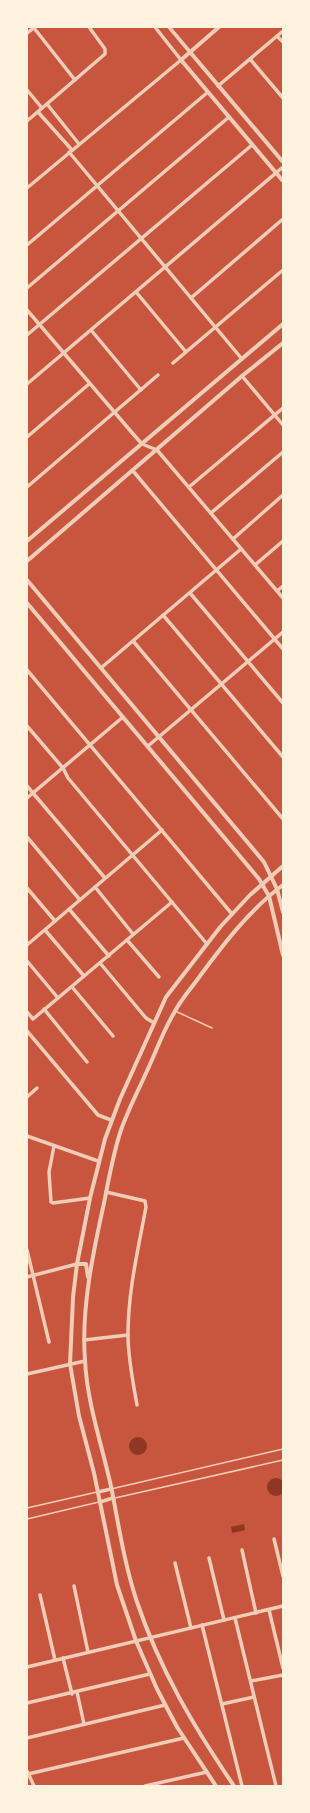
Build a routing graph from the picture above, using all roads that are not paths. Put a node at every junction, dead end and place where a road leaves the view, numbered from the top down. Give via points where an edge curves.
1 (34, 27) edge
2 (89, 27) edge
3 (155, 27) edge
4 (169, 27) edge
5 (220, 27) edge
6 (283, 31) edge
7 (27, 33) edge
8 (277, 36) junction
9 (283, 42) edge
10 (190, 52) junction
11 (250, 59) junction
12 (181, 60) junction
13 (75, 80) junction
14 (218, 86) junction
15 (27, 90) edge
16 (208, 92) junction
17 (283, 98) edge
18 (47, 104) junction
19 (42, 108) junction
20 (38, 112) junction
21 (229, 117) junction
22 (27, 121) edge
23 (79, 144) junction
24 (252, 145) junction
25 (70, 151) junction
26 (283, 162) edge
27 (283, 167) edge
28 (276, 173) junction
29 (283, 181) edge
30 (97, 186) junction
31 (27, 188) edge
32 (118, 211) junction
33 (283, 219) edge
34 (141, 238) junction
35 (27, 245) edge
36 (165, 267) junction
37 (283, 270) edge
38 (27, 288) edge
39 (136, 292) junction
40 (191, 298) junction
41 (27, 310) edge
42 (39, 324) junction
43 (283, 324) edge
44 (216, 327) junction
45 (91, 330) junction
46 (27, 335) edge
47 (283, 343) edge
48 (186, 352) junction
49 (63, 353) junction
50 (242, 359) junction
51 (173, 363) dead end
52 (158, 375) dead end
53 (242, 376) junction
54 (27, 384) edge
55 (89, 384) junction
56 (141, 390) junction
57 (283, 408) edge
58 (114, 414) junction
59 (274, 415) junction
60 (283, 425) edge
61 (27, 437) edge
62 (142, 444) junction
63 (158, 450) junction
64 (283, 452) edge
65 (133, 471) junction
66 (27, 487) edge
67 (189, 487) junction
68 (283, 495) edge
69 (211, 513) junction
70 (233, 539) junction
71 (27, 541) edge
72 (283, 541) edge
73 (241, 549) junction
74 (27, 561) edge
75 (255, 565) junction
76 (217, 570) junction
77 (27, 580) edge
78 (283, 586) edge
79 (277, 591) junction
80 (190, 593) junction
81 (283, 598) edge
82 (27, 603) edge
83 (163, 616) junction
84 (283, 632) edge
85 (274, 639) junction
86 (134, 641) junction
87 (283, 649) edge
88 (248, 662) junction
89 (101, 668) junction
90 (27, 670) edge
91 (222, 685) junction
92 (283, 703) edge
93 (192, 710) junction
94 (123, 717) junction
95 (27, 726) edge
96 (159, 737) junction
97 (90, 745) junction
98 (148, 746) junction
99 (283, 756) edge
100 (63, 768) junction
101 (27, 786) edge
102 (33, 793) junction
103 (27, 798) edge
104 (283, 819) edge
105 (162, 830) junction
106 (27, 838) edge
107 (133, 855) junction
108 (283, 866) edge
109 (272, 876) junction
110 (105, 878) junction
111 (263, 884) junction
112 (283, 885) edge
113 (95, 887) junction
114 (27, 888) edge
115 (277, 889) junction
116 (269, 896) junction
117 (80, 900) junction
118 (172, 902) junction
119 (69, 909) junction
120 (283, 912) edge
121 (232, 914) junction
122 (55, 921) junction
123 (45, 930) junction
124 (133, 934) junction
125 (127, 940) junction
126 (28, 942) edge
127 (207, 944) junction
128 (283, 955) edge
129 (109, 956) junction
130 (27, 961) edge
131 (100, 963) junction
132 (84, 976) junction
133 (159, 977) dead end
134 (72, 986) junction
135 (58, 998) junction
136 (44, 1009) junction
137 (175, 1011) junction
138 (27, 1012) edge
139 (154, 1023) junction
140 (212, 1028) dead end
141 (27, 1031) edge
142 (113, 1036) dead end
143 (87, 1062) dead end
144 (37, 1088) dead end
145 (27, 1097) edge
146 (111, 1120) junction
147 (27, 1136) edge
148 (54, 1146) junction
149 (98, 1161) junction
150 (106, 1192) junction
151 (90, 1198) junction
152 (27, 1250) edge
153 (77, 1264) junction
154 (33, 1275) junction
155 (27, 1277) edge
156 (89, 1281) junction
157 (128, 1335) junction
158 (84, 1340) junction
159 (49, 1342) dead end
160 (84, 1361) junction
161 (70, 1364) junction
162 (27, 1374) edge
163 (137, 1405) dead end
164 (283, 1449) edge
165 (283, 1460) edge
166 (111, 1489) junction
167 (98, 1492) junction
168 (113, 1498) junction
169 (100, 1502) junction
170 (27, 1508) edge
171 (27, 1519) edge
172 (274, 1539) dead end
173 (242, 1550) dead end
174 (209, 1558) dead end
175 (175, 1563) dead end
176 (283, 1576) edge
177 (74, 1586) dead end
178 (40, 1595) dead end
179 (283, 1606) edge
180 (269, 1610) junction
181 (256, 1613) junction
182 (235, 1618) junction
183 (224, 1620) junction
184 (202, 1625) junction
185 (190, 1628) junction
186 (150, 1638) junction
187 (136, 1641) junction
188 (88, 1652) junction
189 (63, 1658) junction
190 (55, 1660) junction
191 (27, 1667) edge
192 (283, 1668) edge
193 (150, 1674) junction
194 (283, 1675) edge
195 (251, 1681) junction
196 (77, 1692) junction
197 (72, 1694) junction
198 (254, 1697) junction
199 (27, 1704) edge
200 (222, 1704) junction
201 (165, 1705) junction
202 (84, 1724) junction
203 (27, 1738) edge
204 (184, 1738) junction
205 (207, 1772) junction
206 (28, 1773) edge
207 (34, 1786) edge
208 (145, 1786) edge
209 (216, 1786) edge
210 (234, 1786) edge
211 (242, 1786) edge
212 (276, 1786) edge

1 - 7 street
1 - 13 street
2 - 13 street via 105,49 105,54
3 - 12 street
4 - 10 street
5 - 10 street
6 - 8 street
8 - 9 street
8 - 11 street
10 - 12 street
10 - 14 street
11 - 14 street
11 - 17 street
12 - 16 street
12 - 23 street
13 - 18 street
14 - 26 street
15 - 19 street
16 - 21 street
16 - 30 street
18 - 19 street
18 - 23 street
19 - 20 street
20 - 22 street
20 - 25 street
21 - 24 street
21 - 32 street
23 - 25 street
24 - 28 street
24 - 34 street
25 - 30 street
25 - 31 street
27 - 28 street
28 - 29 street
28 - 36 street
30 - 32 street
30 - 35 street
32 - 34 street
32 - 38 street
33 - 40 street
34 - 36 street
34 - 42 street
36 - 39 street
36 - 40 street
37 - 44 street
39 - 45 street
39 - 48 street
40 - 44 street
41 - 42 street
42 - 46 street
42 - 49 street
43 - 50 street
44 - 48 street
44 - 50 street
45 - 49 street
45 - 56 street
47 - 53 street
48 - 51 street
49 - 54 street
49 - 55 street
50 - 62 street
52 - 56 street
53 - 59 street
53 - 63 street
55 - 58 street
55 - 61 street
56 - 58 street
57 - 59 street
58 - 62 street
58 - 66 street
59 - 60 street
59 - 67 street
62 - 63 street
62 - 71 street
63 - 65 street
63 - 67 street
64 - 69 street
65 - 74 street
65 - 76 street
67 - 69 street
68 - 70 street
69 - 70 street
70 - 73 street
72 - 75 street
73 - 75 street
73 - 76 street
75 - 79 street
76 - 80 street
76 - 85 street
77 - 89 street
78 - 79 street
79 - 81 street
80 - 83 street
80 - 88 street
82 - 94 street
83 - 86 street
83 - 91 street
84 - 85 street
85 - 87 street
85 - 88 street
86 - 89 street
86 - 93 street
88 - 91 street
88 - 92 street
89 - 96 street
90 - 97 street
91 - 93 street
91 - 99 street
93 - 96 street
93 - 104 street
94 - 97 street
94 - 98 street
95 - 100 street
96 - 98 street
96 - 109 street via 264,862
97 - 100 street
97 - 105 street
98 - 111 street
100 - 102 street
100 - 107 street via 65,774
101 - 102 street
102 - 103 street
102 - 110 street
105 - 107 street
105 - 121 street
106 - 117 street
107 - 110 street
107 - 118 street
108 - 109 street
109 - 111 street
109 - 115 street
110 - 113 street
111 - 116 street
111 - 121 street
112 - 115 street
113 - 117 street
113 - 124 street
114 - 122 street
115 - 116 street
115 - 120 street
116 - 128 street
116 - 137 street via 218,952
117 - 119 street
118 - 124 street
118 - 127 street
119 - 122 street
119 - 129 street
121 - 127 street
122 - 123 street
123 - 126 street
123 - 132 street
124 - 125 street
125 - 129 street
125 - 133 street
127 - 139 street via 166,997
129 - 131 street
130 - 135 street
131 - 132 street
131 - 139 street via 146,1018
132 - 134 street
134 - 135 street
134 - 142 street
135 - 136 street
136 - 138 street via 33,1019
136 - 143 street
137 - 140 lane
137 - 150 street via 122,1129
139 - 146 street
141 - 146 street via 98,1115
144 - 145 street
146 - 149 street
147 - 148 street
148 - 149 street
148 - 151 street via 49,1172 51,1202 54,1204
149 - 151 street
150 - 156 street
150 - 157 street via 145,1201 146,1208 130,1289
151 - 153 street
152 - 154 street
153 - 154 street
153 - 156 street via 86,1264
153 - 161 street
154 - 155 street
154 - 159 street
156 - 158 street
157 - 158 street
157 - 163 street
158 - 160 street
160 - 161 street
160 - 166 street
161 - 162 street
161 - 167 street via 79,1416
164 - 166 lane
165 - 168 lane
166 - 167 street
166 - 168 street
167 - 169 street
167 - 170 lane
168 - 169 street
168 - 186 street via 126,1564
169 - 171 lane
169 - 187 street via 117,1585
172 - 176 street
173 - 181 street
174 - 183 street
175 - 185 street
177 - 188 street
178 - 190 street
179 - 180 street
180 - 181 street
180 - 192 street
181 - 182 street
182 - 183 street
182 - 195 street
183 - 184 street
184 - 185 street
184 - 200 street
185 - 186 street
186 - 187 street
186 - 210 street via 176,1694 198,1733
187 - 188 street
187 - 193 street
188 - 189 street
189 - 190 street
189 - 197 street
190 - 191 street
193 - 196 street
193 - 201 street
194 - 195 street
195 - 198 street
196 - 197 street
196 - 202 street
197 - 199 street
198 - 200 street
198 - 212 street
200 - 211 street
201 - 202 street
201 - 204 street
202 - 203 street
204 - 205 street
204 - 206 street
205 - 208 street
205 - 209 street
206 - 207 street

